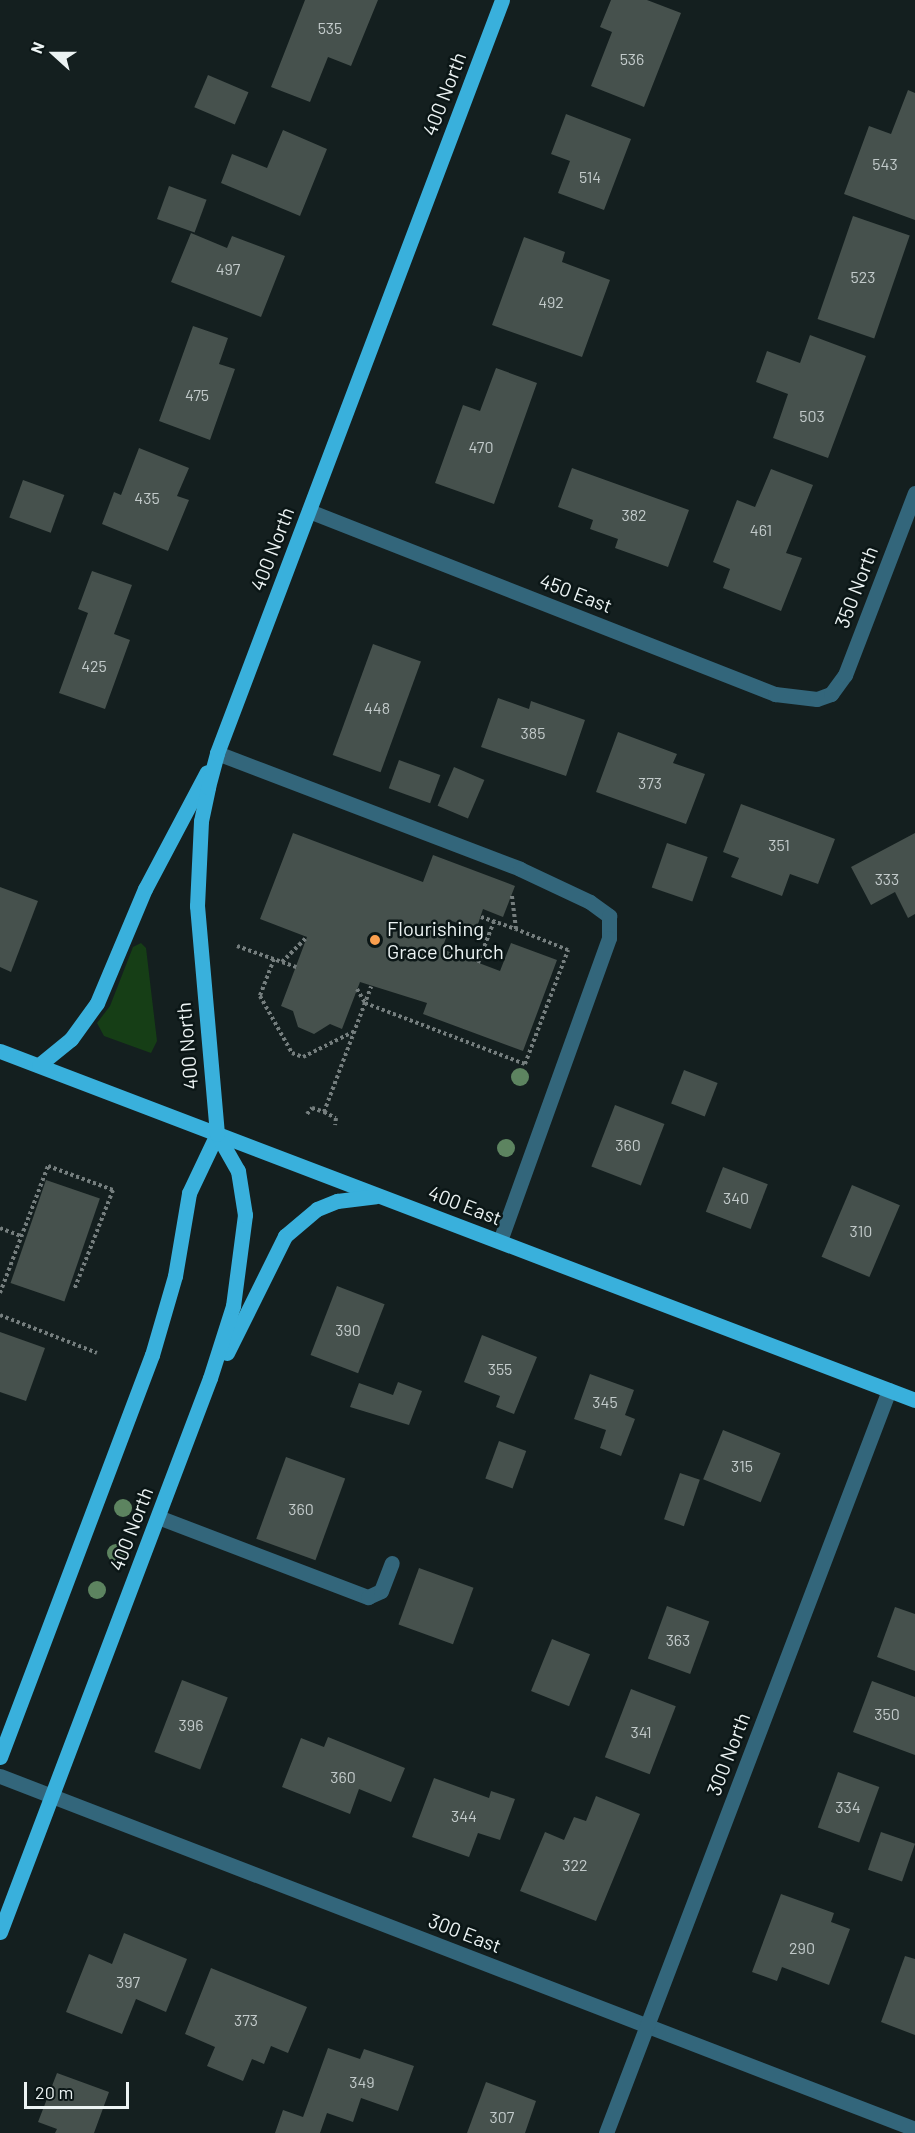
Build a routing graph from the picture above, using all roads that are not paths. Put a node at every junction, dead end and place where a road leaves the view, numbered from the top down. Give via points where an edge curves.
1 (502, 0) edge
2 (915, 493) edge
3 (309, 511) junction
4 (831, 694) joint
5 (217, 753) junction
6 (0, 1051) edge
7 (39, 1065) junction
8 (217, 1134) junction
9 (382, 1196) junction
10 (500, 1241) junction
11 (210, 1378) junction
12 (889, 1390) junction
13 (915, 1400) edge
14 (158, 1517) junction
15 (392, 1563) dead end
16 (0, 1756) edge
17 (0, 1776) edge
18 (52, 1796) junction
19 (0, 1932) edge
20 (647, 2025) junction
21 (915, 2129) edge
22 (606, 2133) edge

1 - 3 main road, 400 North
2 - 4 street, 350 North via 851,661
3 - 4 street, 450 East via 775,694 803,699
3 - 5 main road, 400 North
5 - 7 main road via 145,889 97,1003 71,1039
5 - 8 main road, 400 North via 201,821 196,906
5 - 10 street via 520,869 590,902 609,916 609,938
6 - 7 main road, 400 East
7 - 8 main road, 400 East
8 - 9 main road, 400 East
8 - 11 main road, 400 North via 238,1172 245,1215 233,1306
8 - 16 main road via 189,1193 175,1276 152,1355
9 - 10 main road, 400 East
9 - 11 main road via 337,1201 316,1209 285,1236 243,1322
10 - 12 main road, 400 East
11 - 14 main road, 400 North
12 - 13 main road, 400 East
12 - 20 street, 300 North
14 - 15 street via 368,1597 381,1591
14 - 18 main road, 400 North
17 - 18 street, 300 East
18 - 19 main road, 400 North
18 - 20 street, 300 East
20 - 21 street, 300 East
20 - 22 street, 300 North

